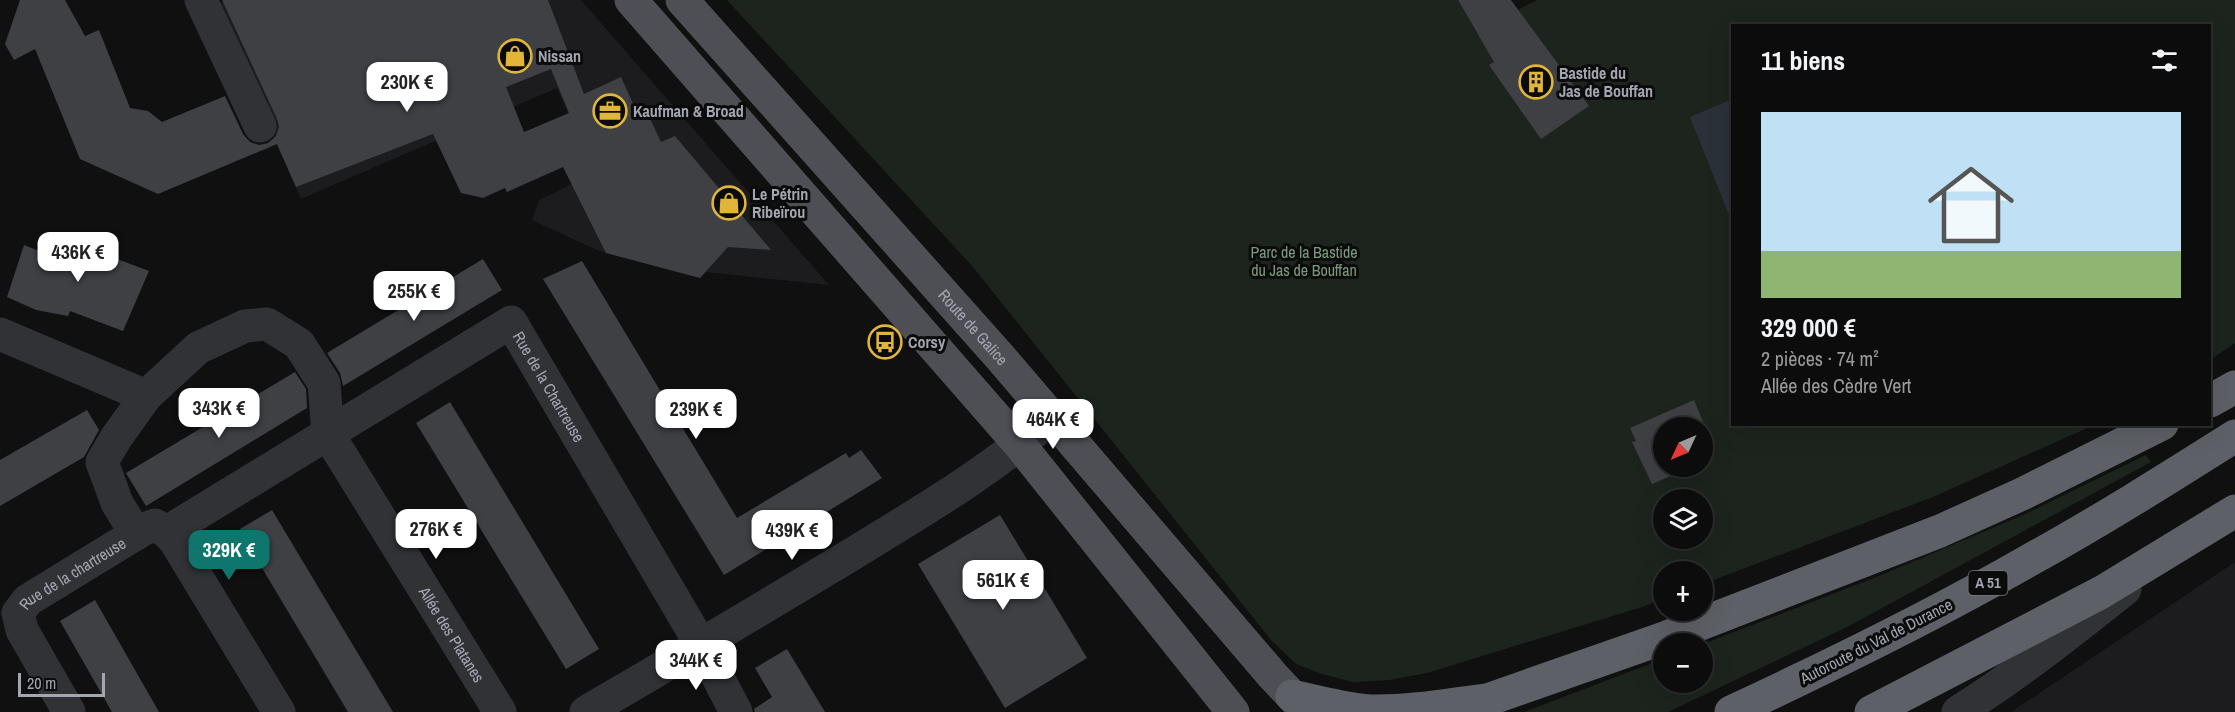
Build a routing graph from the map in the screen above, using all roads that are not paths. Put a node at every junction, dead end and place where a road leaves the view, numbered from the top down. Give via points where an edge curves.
1 (201, 0) edge
2 (631, 0) edge
3 (682, 0) edge
4 (260, 126) dead end
5 (0, 334) edge
6 (2235, 387) edge
7 (146, 396) junction
8 (2211, 400) edge
9 (1052, 417) junction
10 (2158, 426) edge
11 (328, 434) junction
12 (2235, 436) edge
13 (1020, 445) junction
14 (2235, 511) edge
15 (149, 532) junction
16 (2190, 538) junction
17 (701, 645) junction
18 (1299, 704) edge
19 (1476, 706) edge
20 (69, 712) edge
21 (279, 712) edge
22 (500, 712) edge
23 (586, 712) edge
24 (736, 712) edge
25 (1233, 712) edge
26 (1731, 712) edge
27 (1871, 712) edge
28 (1958, 712) edge

1 - 4 street
2 - 13 main road
3 - 9 main road, Route de Galice
5 - 7 street
6 - 8 highway
7 - 11 street via 198,348 245,327 267,324 299,344 324,383
7 - 15 street via 102,462 117,503
9 - 13 street
9 - 18 main road, Route de Galice
10 - 19 highway via 1941,531
11 - 15 street, Rue de la Chartreuse
11 - 17 street, Rue de la Chartreuse via 511,322
11 - 22 street, Allée des Platanes
12 - 26 highway, Autoroute du Val de Durance / A 51 via 2027,562 1865,648
13 - 17 street via 942,500
13 - 25 main road
14 - 16 highway
15 - 20 street, Rue de la chartreuse via 28,600 18,613 22,630
15 - 21 street via 175,541
16 - 27 highway via 2092,597
16 - 28 street via 2037,658
17 - 23 street
17 - 24 street
18 - 19 highway via 1391,712

